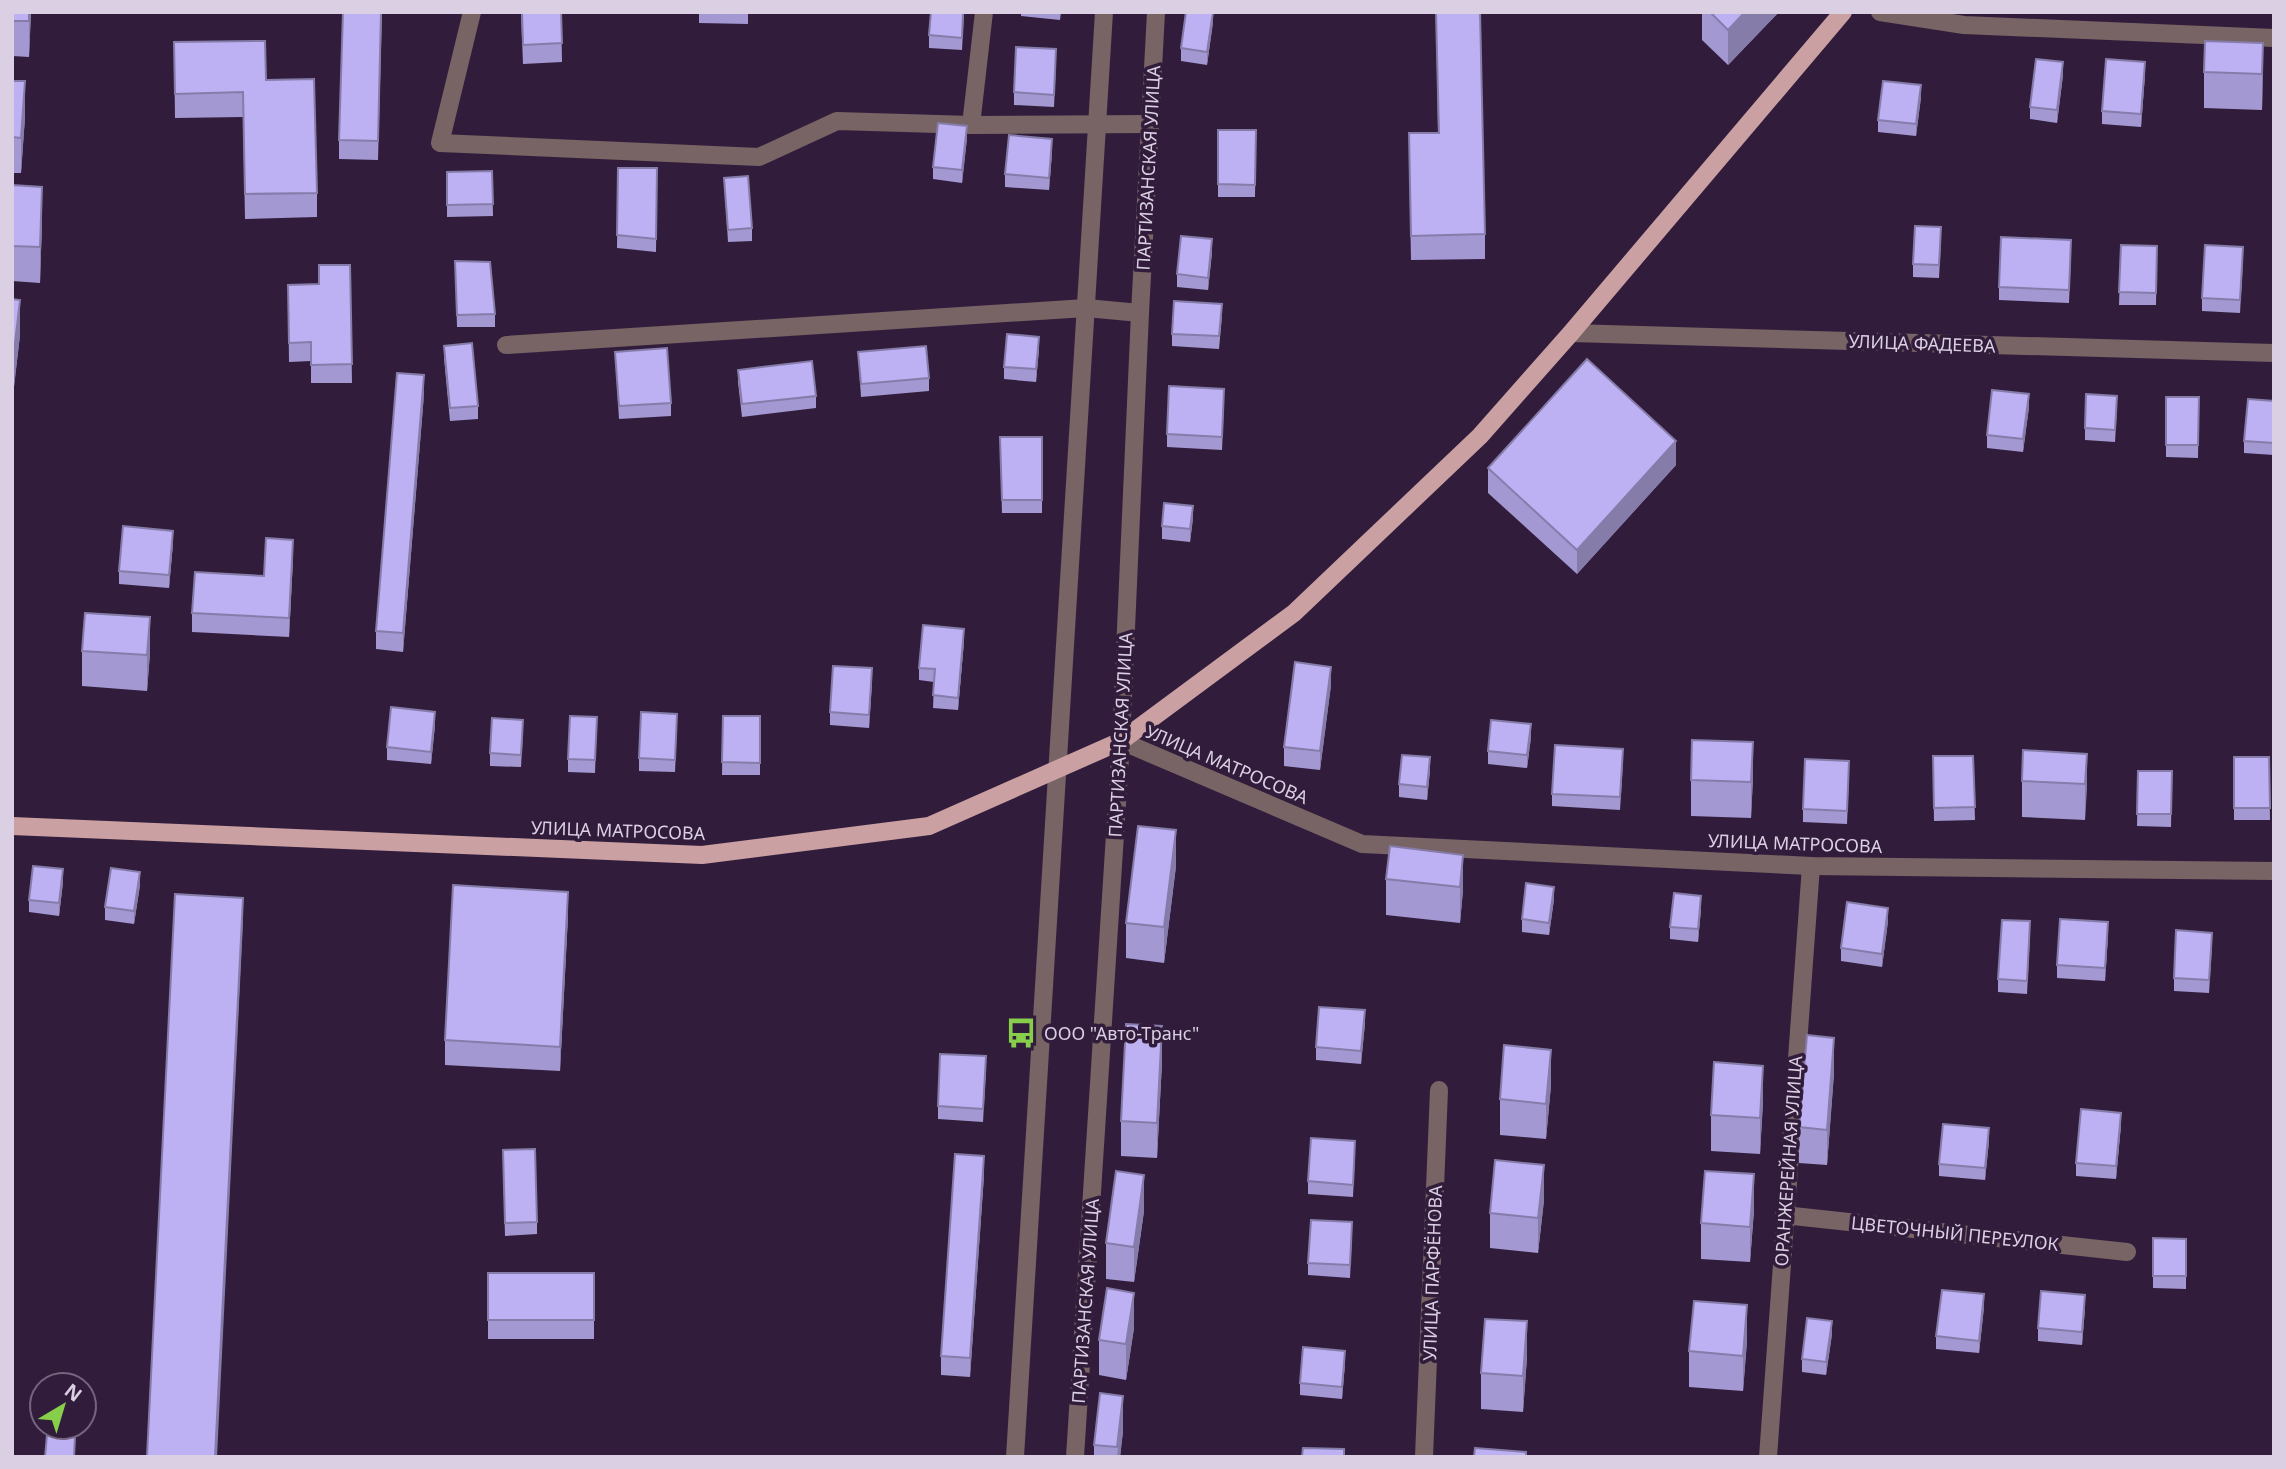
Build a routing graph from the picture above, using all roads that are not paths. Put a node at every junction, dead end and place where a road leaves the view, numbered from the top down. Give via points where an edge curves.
1 (472, 12) edge
2 (984, 12) edge
3 (1104, 12) edge
4 (1156, 12) edge
5 (1843, 12) edge
6 (1880, 12) edge
7 (2274, 38) edge
8 (1097, 123) junction
9 (1149, 124) junction
10 (971, 125) junction
11 (1086, 308) junction
12 (1140, 313) junction
13 (1571, 333) junction
14 (506, 345) dead end
15 (2274, 353) edge
16 (1121, 741) junction
17 (1059, 768) junction
18 (12, 826) edge
19 (1811, 866) junction
20 (2274, 871) edge
21 (1439, 1090) dead end
22 (1784, 1215) junction
23 (2127, 1252) dead end
24 (1015, 1457) edge
25 (1075, 1457) edge
26 (1424, 1457) edge
27 (1768, 1457) edge

1 - 10 street via 440,143 759,157 837,121
2 - 10 street
3 - 8 street
4 - 9 street, ПАРТИЗАНСКАЯ УЛИЦА
5 - 13 main road
6 - 7 street via 1964,25
8 - 9 street
8 - 10 street
8 - 11 street
9 - 12 street, ПАРТИЗАНСКАЯ УЛИЦА
11 - 12 street
11 - 14 street
11 - 17 street
12 - 16 street, ПАРТИЗАНСКАЯ УЛИЦА
13 - 15 street, УЛИЦА ФАДЕЕВА
13 - 16 main road via 1480,436 1294,613
16 - 17 main road, УЛИЦА МАТРОСОВА
16 - 19 street, УЛИЦА МАТРОСОВА via 1362,844
16 - 25 street, ПАРТИЗАНСКАЯ УЛИЦА
17 - 18 main road, УЛИЦА МАТРОСОВА via 929,825 702,855
17 - 24 street
19 - 20 street, УЛИЦА МАТРОСОВА
19 - 22 street, ОРАНЖЕРЕЙНАЯ УЛИЦА
21 - 26 street, УЛИЦА ПАРФЁНОВА
22 - 23 street, ЦВЕТОЧНЫЙ ПЕРЕУЛОК
22 - 27 street, ОРАНЖЕРЕЙНАЯ УЛИЦА

